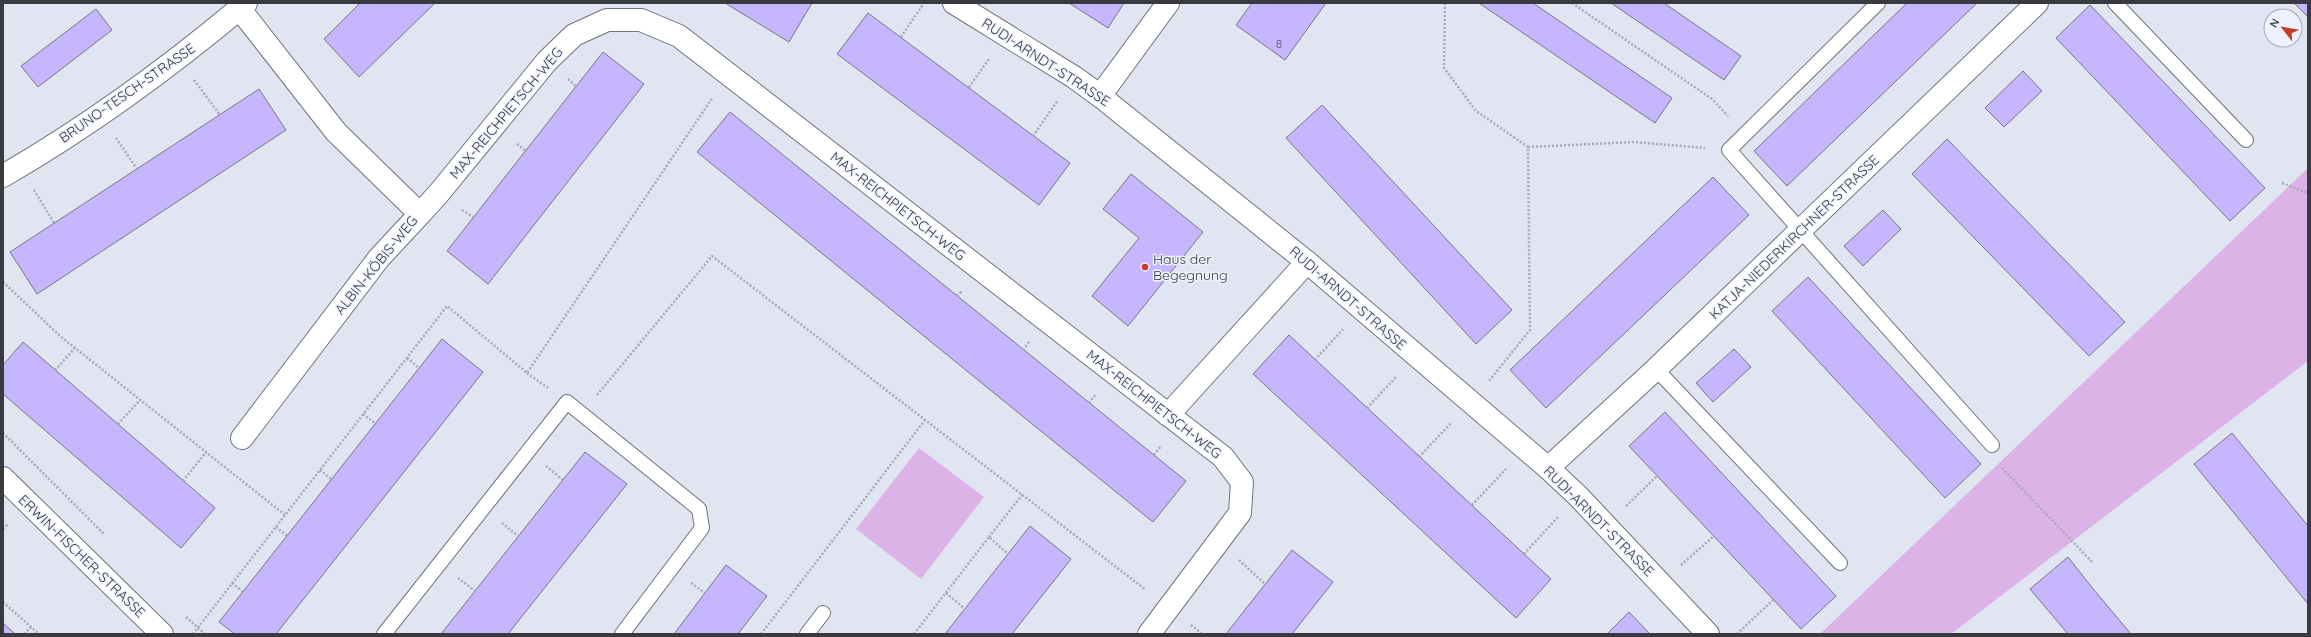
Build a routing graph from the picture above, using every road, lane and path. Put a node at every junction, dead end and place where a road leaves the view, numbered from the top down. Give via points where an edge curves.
1 (924, 3) edge
2 (954, 3) edge
3 (1168, 3) edge
4 (1445, 3) edge
5 (1572, 3) edge
6 (1878, 3) edge
7 (2114, 3) edge
8 (242, 6) edge
9 (2029, 6) edge
10 (1006, 35) junction
11 (901, 37) dead end
12 (179, 58) junction
13 (728, 75) junction
14 (1074, 77) junction
15 (969, 87) dead end
16 (1100, 96) junction
17 (101, 114) junction
18 (220, 115) dead end
19 (1745, 134) junction
20 (1033, 136) dead end
21 (2246, 140) dead end
22 (1528, 147) junction
23 (1729, 150) junction
24 (137, 169) dead end
25 (11, 171) edge
26 (2282, 183) dead end
27 (2308, 192) edge
28 (420, 214) junction
29 (54, 223) dead end
30 (1800, 231) junction
31 (1307, 262) junction
32 (3, 282) edge
33 (1362, 309) junction
34 (75, 348) junction
35 (1416, 356) junction
36 (407, 358) junction
37 (1315, 360) dead end
38 (419, 368) dead end
39 (1656, 369) junction
40 (55, 370) dead end
41 (140, 400) junction
42 (1471, 403) junction
43 (1367, 408) dead end
44 (363, 414) junction
45 (582, 414) junction
46 (1168, 415) junction
47 (925, 420) junction
48 (118, 424) dead end
49 (376, 424) dead end
50 (242, 438) dead end
51 (1992, 445) dead end
52 (1526, 449) junction
53 (206, 452) junction
54 (1419, 457) dead end
55 (1999, 464) dead end
56 (1548, 468) junction
57 (320, 470) junction
58 (1657, 476) dead end
59 (3, 478) edge
60 (331, 479) dead end
61 (183, 481) dead end
62 (1022, 495) junction
63 (1578, 496) junction
64 (1472, 505) dead end
65 (285, 515) junction
66 (1606, 525) junction
67 (276, 527) junction
68 (287, 536) dead end
69 (1714, 536) dead end
70 (989, 537) junction
71 (1220, 542) junction
72 (1008, 554) dead end
73 (1524, 554) dead end
74 (1840, 563) dead end
75 (2093, 563) dead end
76 (232, 583) junction
77 (1660, 583) junction
78 (1266, 584) dead end
79 (243, 592) dead end
80 (946, 593) junction
81 (1773, 600) dead end
82 (3, 602) edge
83 (1170, 608) junction
84 (964, 609) dead end
85 (823, 613) dead end
86 (30, 627) junction
87 (24, 634) edge
88 (39, 634) edge
89 (162, 634) edge
90 (193, 634) edge
91 (384, 634) edge
92 (622, 634) edge
93 (761, 634) edge
94 (807, 634) edge
95 (914, 634) edge
96 (1149, 634) edge
97 (1202, 634) edge
98 (1708, 634) edge
99 (1737, 634) edge

1 - 11 path
2 - 10 street, RUDI-ARNDT-STRASSE
3 - 16 street
4 - 22 path via 1444,68 1476,112
5 - 19 path via 1712,99
6 - 19 lane
7 - 21 lane
8 - 12 street, BRUNO-TESCH-STRASSE
8 - 28 street, ALBIN-KÖBIS-WEG via 336,132
9 - 30 street, KATJA-NIEDERKIRCHNER-STRASSE
10 - 14 street, RUDI-ARNDT-STRASSE
10 - 15 path
12 - 17 street, BRUNO-TESCH-STRASSE
12 - 18 path
13 - 28 street, MAX-REICHPIETSCH-WEG via 679,36 641,20 607,20 574,35 547,61
13 - 36 path via 527,372 447,306
13 - 46 street, MAX-REICHPIETSCH-WEG
14 - 16 street, RUDI-ARNDT-STRASSE
14 - 20 path
16 - 31 street, RUDI-ARNDT-STRASSE
17 - 24 path
17 - 25 street, BRUNO-TESCH-STRASSE
19 - 23 lane
22 - 23 path via 1634,142
22 - 42 path via 1530,330
23 - 30 lane
25 - 29 path
26 - 27 path
28 - 50 street, ALBIN-KÖBIS-WEG via 379,258
30 - 39 street, KATJA-NIEDERKIRCHNER-STRASSE
30 - 51 lane
31 - 33 street, RUDI-ARNDT-STRASSE
31 - 46 street
32 - 34 path
33 - 35 street, RUDI-ARNDT-STRASSE
33 - 37 path
34 - 40 path
34 - 41 path
35 - 42 street, RUDI-ARNDT-STRASSE
35 - 43 path
36 - 38 path
36 - 44 path
39 - 56 street, KATJA-NIEDERKIRCHNER-STRASSE
39 - 74 lane
41 - 48 path
41 - 53 path
42 - 52 street, RUDI-ARNDT-STRASSE
42 - 54 path
44 - 49 path
44 - 57 path
45 - 47 path via 712,256
45 - 91 lane via 567,402
45 - 92 lane via 699,509 702,528
46 - 71 street, MAX-REICHPIETSCH-WEG via 1223,457 1242,482 1240,513
47 - 62 path
47 - 93 path
52 - 56 street, RUDI-ARNDT-STRASSE
52 - 64 path
53 - 61 path
53 - 65 path
55 - 75 path
56 - 63 street, RUDI-ARNDT-STRASSE
57 - 60 path
57 - 65 path
58 - 66 path
59 - 89 street, ERWIN-FISCHER-STRASSE
62 - 70 path
62 - 83 path
63 - 66 street, RUDI-ARNDT-STRASSE
63 - 73 path
65 - 67 path
66 - 77 street, RUDI-ARNDT-STRASSE
67 - 68 path
67 - 76 path
69 - 77 path
70 - 72 path
70 - 80 path
71 - 78 path
71 - 83 street, MAX-REICHPIETSCH-WEG
76 - 79 path
76 - 90 path
77 - 98 street, RUDI-ARNDT-STRASSE
80 - 84 path
80 - 95 path
81 - 99 path
82 - 86 path
83 - 96 street, MAX-REICHPIETSCH-WEG
83 - 97 path
85 - 94 lane
86 - 87 path
86 - 88 path

